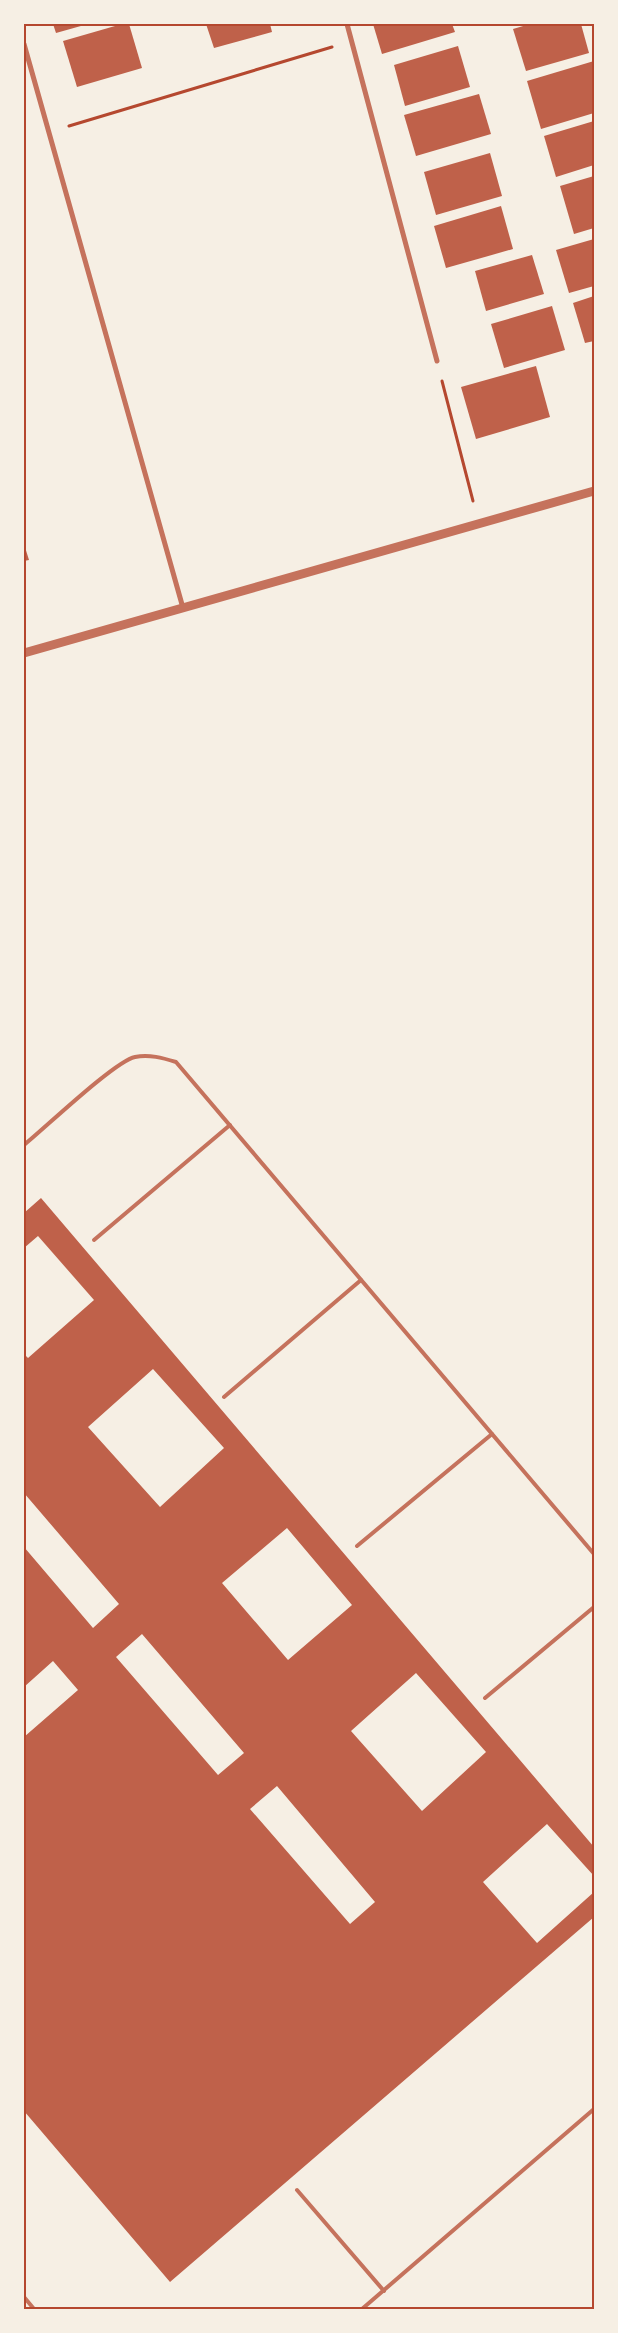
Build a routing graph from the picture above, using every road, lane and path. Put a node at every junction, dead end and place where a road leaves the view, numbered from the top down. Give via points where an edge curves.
1 (347, 24) edge
2 (351, 41) junction
3 (24, 44) edge
4 (49, 132) junction
5 (437, 361) joint
6 (594, 491) edge
7 (479, 524) junction
8 (183, 608) junction
9 (24, 653) edge
10 (230, 1125) junction
11 (24, 1145) edge
12 (94, 1240) dead end
13 (361, 1280) junction
14 (224, 1397) dead end
15 (492, 1434) junction
16 (357, 1546) dead end
17 (594, 1554) edge
18 (594, 1607) edge
19 (485, 1698) dead end
20 (594, 2109) edge
21 (297, 2190) dead end
22 (384, 2291) junction
23 (24, 2297) edge
24 (34, 2309) edge
25 (362, 2309) edge

1 - 2 street
2 - 4 path
2 - 5 street
3 - 4 street
4 - 8 street
5 - 7 path
6 - 7 street
7 - 8 street
8 - 9 street
10 - 11 lane via 176,1062 155,1056 133,1057 114,1069
10 - 12 lane
10 - 13 lane
13 - 14 lane
13 - 15 lane
15 - 16 lane
15 - 17 lane
18 - 19 lane
20 - 22 lane
21 - 22 lane
22 - 25 lane
23 - 24 lane

